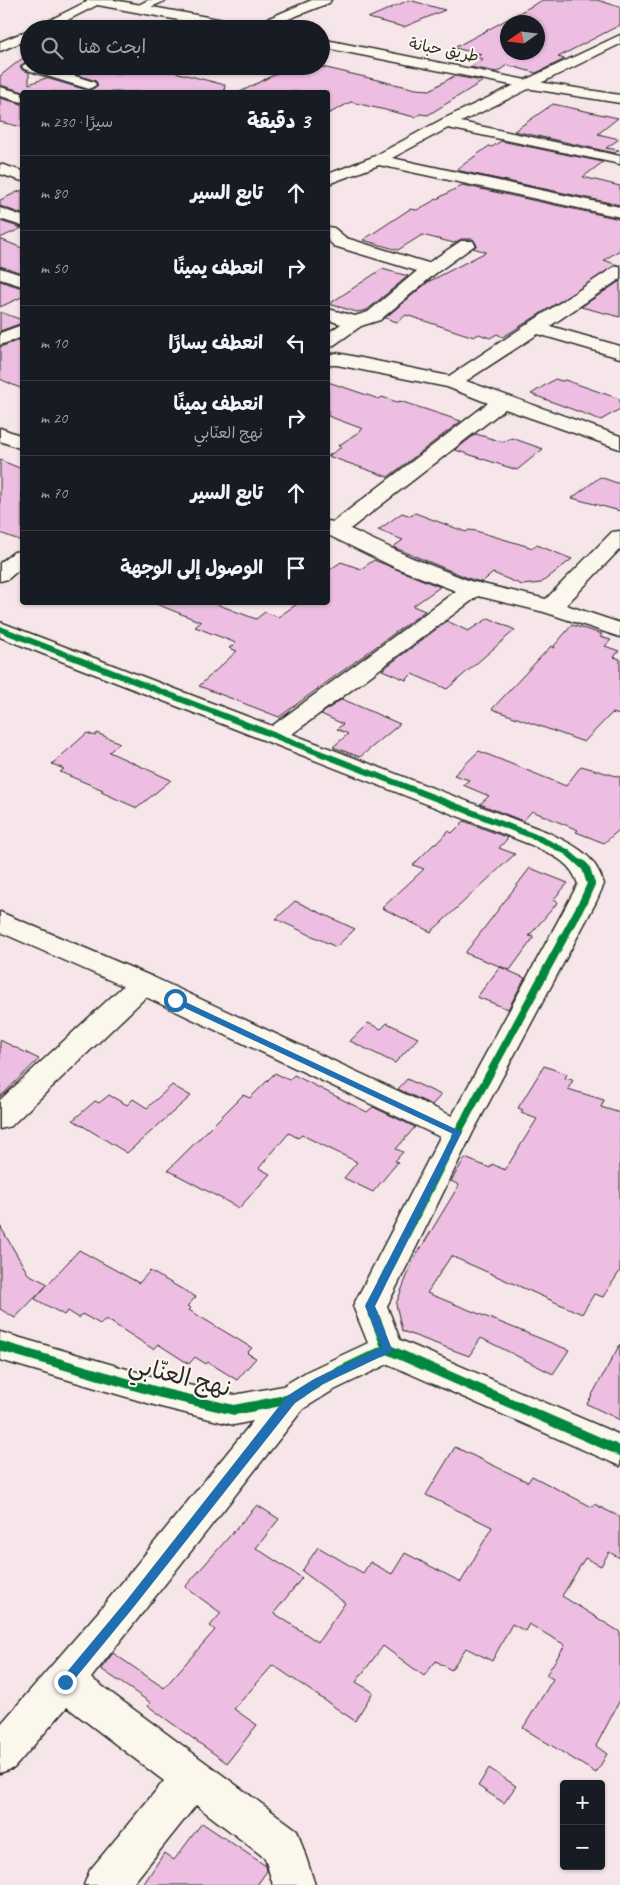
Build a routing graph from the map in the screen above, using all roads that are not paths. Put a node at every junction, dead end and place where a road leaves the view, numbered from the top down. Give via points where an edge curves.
1 (95, 0) edge
2 (160, 0) edge
3 (324, 0) edge
4 (140, 8) junction
5 (56, 20) edge
6 (203, 20) edge
7 (274, 20) edge
8 (620, 38) edge
9 (20, 42) edge
10 (330, 45) edge
11 (4, 56) edge
12 (20, 62) edge
13 (56, 75) edge
14 (526, 84) junction
15 (89, 85) dead end
16 (0, 91) edge
17 (20, 97) edge
18 (620, 99) edge
19 (446, 123) junction
20 (378, 160) junction
21 (617, 160) dead end
22 (0, 169) edge
23 (20, 175) edge
24 (330, 178) edge
25 (620, 212) edge
26 (0, 213) edge
27 (20, 220) edge
28 (330, 234) edge
29 (466, 245) dead end
30 (430, 269) junction
31 (620, 271) edge
32 (0, 273) edge
33 (20, 280) edge
34 (330, 315) edge
35 (355, 322) junction
36 (535, 327) junction
37 (20, 331) edge
38 (0, 340) edge
39 (330, 340) edge
40 (620, 352) edge
41 (330, 360) edge
42 (452, 382) junction
43 (502, 402) junction
44 (0, 434) edge
45 (20, 442) edge
46 (620, 443) edge
47 (332, 529) edge
48 (620, 537) edge
49 (0, 550) edge
50 (20, 557) edge
51 (20, 559) edge
52 (0, 574) edge
53 (473, 589) junction
54 (551, 606) junction
55 (0, 629) edge
56 (620, 630) edge
57 (275, 735) junction
58 (0, 921) edge
59 (143, 984) junction
60 (0, 1118) edge
61 (458, 1132) junction
62 (0, 1346) edge
63 (387, 1349) junction
64 (291, 1400) junction
65 (620, 1451) edge
66 (65, 1682) junction
67 (0, 1754) edge
68 (192, 1778) junction
69 (105, 1885) edge
70 (294, 1885) edge

1 - 4 street
1 - 5 street
2 - 4 street
3 - 7 street
4 - 6 street
8 - 14 street
9 - 11 street
10 - 14 street, طريق حبانة
11 - 12 street
13 - 15 street
14 - 18 street, طريق حبانة
14 - 19 street
16 - 17 street
19 - 20 street
19 - 21 street
20 - 24 street
20 - 25 street
22 - 23 street
26 - 27 street
28 - 30 street via 340,242
29 - 30 street
30 - 35 street via 374,316
31 - 36 street
32 - 33 street
34 - 35 street
35 - 39 street
36 - 40 street
36 - 42 street
37 - 38 street
41 - 42 street
42 - 43 street
43 - 46 street
43 - 47 street
44 - 45 street
47 - 53 street via 402,562
48 - 54 street
49 - 50 street
51 - 52 street
53 - 54 street
53 - 57 street
54 - 56 street
55 - 57 street
57 - 61 street via 538,838 567,852 586,868 590,884 583,902
58 - 59 street
59 - 60 street
59 - 61 street
61 - 63 street via 370,1306
62 - 64 street, نهج العنّابي via 161,1393 234,1410
63 - 64 street, نهج العنّابي via 320,1381
63 - 65 street
64 - 66 street via 130,1605
66 - 67 street
66 - 68 street
68 - 69 street
68 - 70 street via 282,1845

